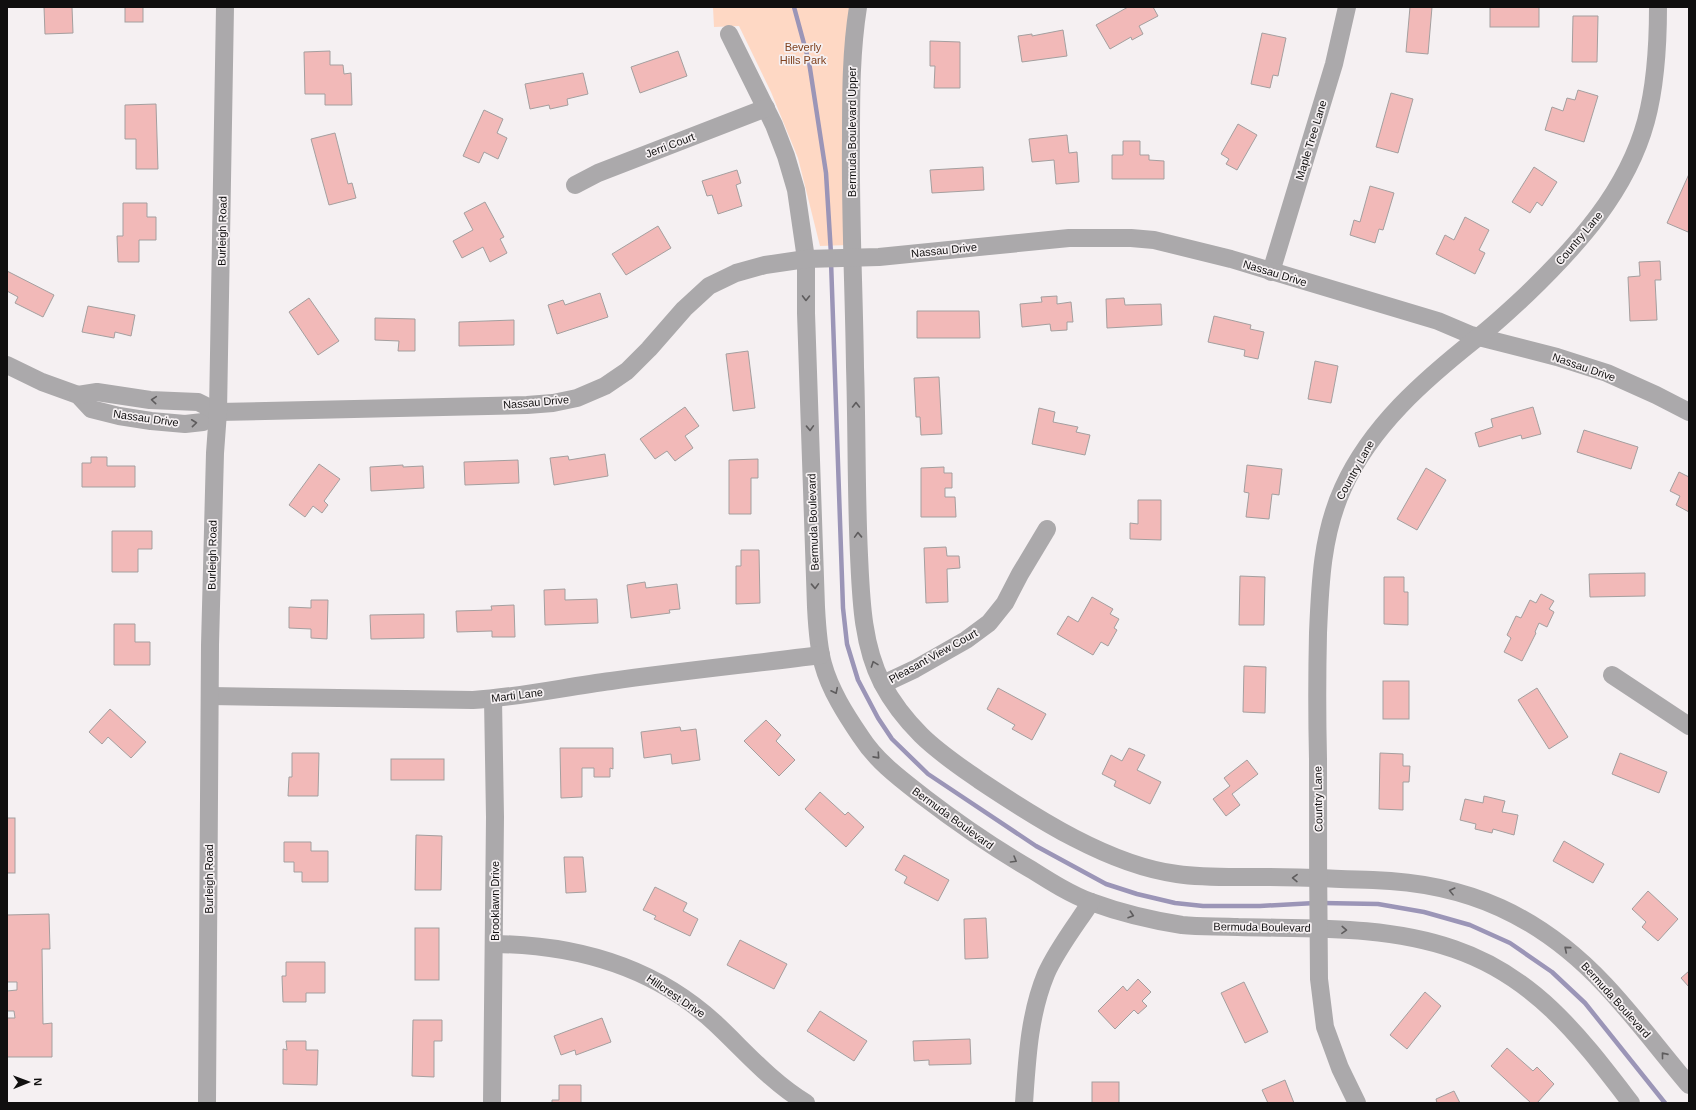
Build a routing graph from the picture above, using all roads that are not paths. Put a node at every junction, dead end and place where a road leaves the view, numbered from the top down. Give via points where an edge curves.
1 (225, 7) edge
2 (858, 7) edge
3 (1348, 7) edge
4 (1658, 7) edge
5 (729, 34) dead end
6 (766, 108) junction
7 (575, 185) dead end
8 (848, 258) junction
9 (815, 259) junction
10 (1271, 272) junction
11 (1479, 337) junction
12 (7, 365) edge
13 (218, 412) junction
14 (1689, 412) edge
15 (1048, 528) dead end
16 (821, 655) junction
17 (1612, 675) dead end
18 (883, 684) junction
19 (210, 696) junction
20 (493, 699) junction
21 (1689, 726) edge
22 (1319, 886) junction
23 (1091, 902) junction
24 (1319, 921) junction
25 (494, 944) junction
26 (1689, 1085) edge
27 (207, 1103) edge
28 (492, 1103) edge
29 (806, 1103) edge
30 (1024, 1103) edge
31 (1357, 1103) edge
32 (1631, 1103) edge

1 - 13 street, Burleigh Road
2 - 8 street, Bermuda Boulevard Upper via 852,60
3 - 10 street, Maple Tree Lane via 1334,64
4 - 11 street, Country Lane via 1656,64 1651,98 1645,124 1625,175 1575,246
5 - 6 street, Bermuda Boulevard
6 - 7 street, Jerri Court via 598,172
6 - 9 street, Bermuda Boulevard via 786,156
8 - 9 street, Nassau Drive
8 - 10 street, Nassau Drive via 1069,238 1131,238 1180,246
18 -> 8 street, Bermuda Boulevard via 873,660 865,626 861,586 856,389
9 - 13 street, Nassau Drive via 765,265 736,273 709,286 684,308 627,371 605,386 577,398 527,405
9 -> 16 street, Bermuda Boulevard via 806,312 816,607
10 - 11 street, Nassau Drive via 1438,321
11 - 14 street, Nassau Drive via 1515,345 1607,373
11 - 22 street, Country Lane via 1414,392 1372,439 1344,486 1330,522 1322,569 1317,671
12 - 13 street, Nassau Drive via 42,382 78,395 91,409 151,421 185,424 203,422
13 - 19 street, Burleigh Road
15 - 18 street, Pleasant View Court via 1005,603 989,623 966,640
16 - 20 street, Marti Lane via 684,671
16 -> 23 street, Bermuda Boulevard via 843,708 862,740 888,769 958,824 999,851 1068,892
17 - 21 street
22 -> 18 street, Bermuda Boulevard via 1177,874 1143,867 1110,855 1065,832 952,761 922,736 899,710
19 - 20 street, Marti Lane
19 - 27 street, Burleigh Road
20 - 25 street, Brooklawn Drive
22 - 24 street, Country Lane
26 -> 22 street, Bermuda Boulevard via 1605,985 1557,941 1516,914 1453,890 1418,884 1380,880
23 -> 24 street, Bermuda Boulevard via 1146,919 1186,925
23 - 30 street via 1046,974 1039,994 1028,1045
24 - 31 street, Country Lane via 1319,979 1325,1027 1340,1068
24 -> 32 street, Bermuda Boulevard via 1348,930 1404,936 1454,949 1501,971 1525,986 1569,1025
25 - 28 street, Brooklawn Drive
25 - 29 street, Hillcrest Drive via 520,944 580,954 640,972 691,1003 714,1022 765,1073

